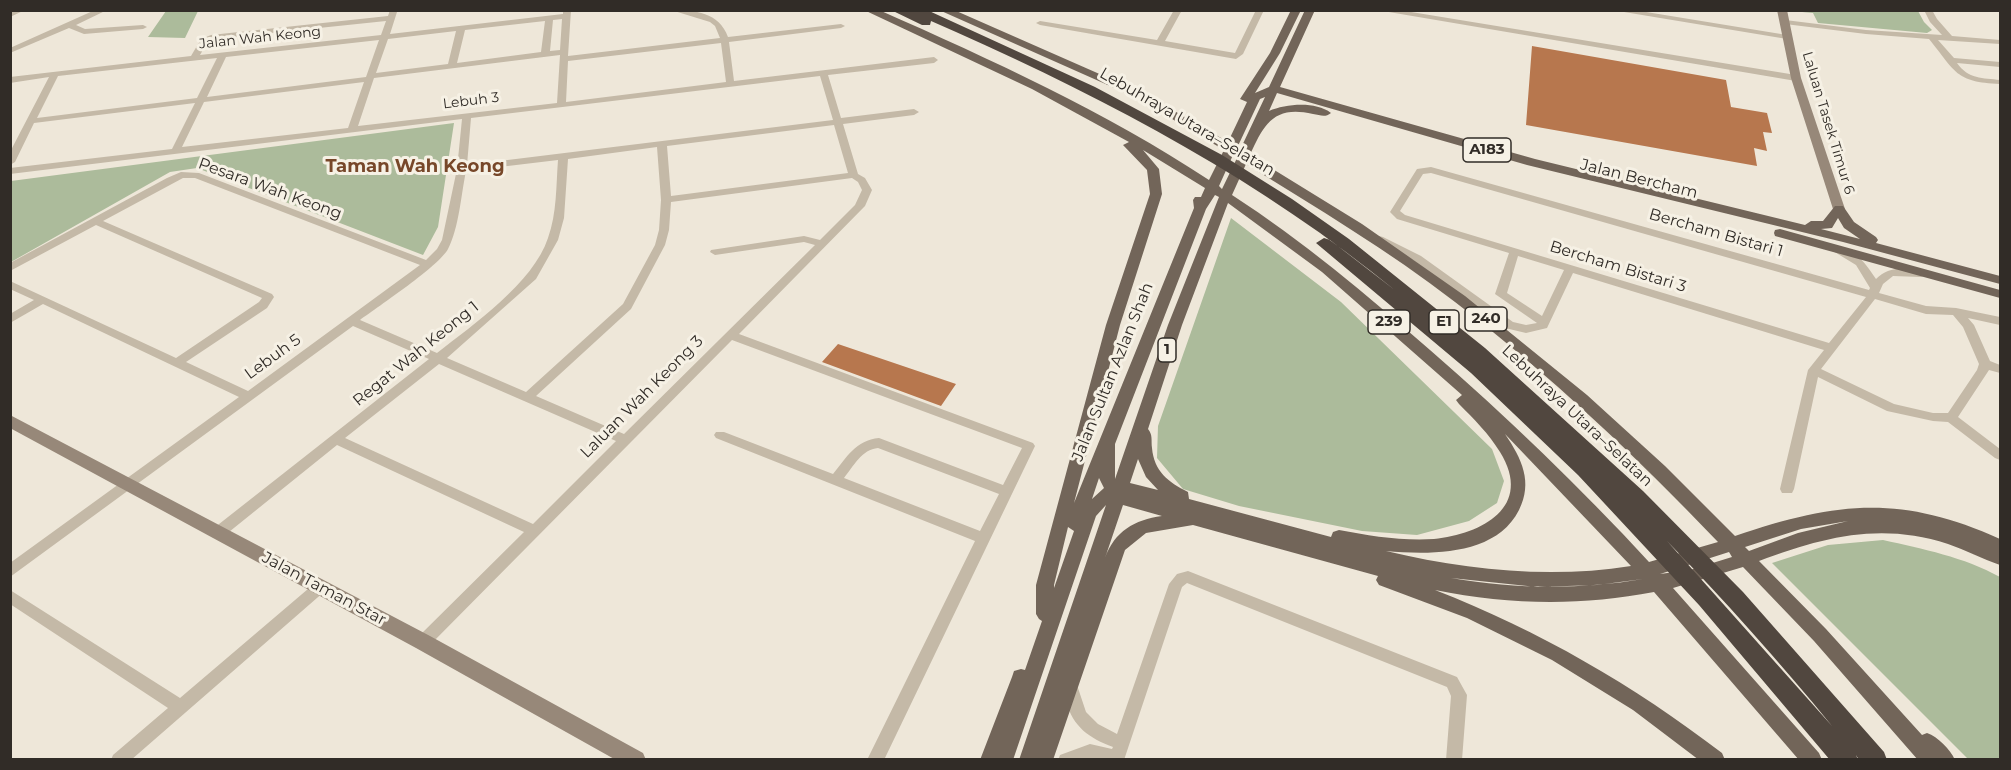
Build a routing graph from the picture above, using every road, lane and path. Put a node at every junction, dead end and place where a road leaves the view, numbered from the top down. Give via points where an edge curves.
1 (21, 10) edge
2 (103, 10) edge
3 (675, 10) edge
4 (870, 10) edge
5 (897, 10) edge
6 (916, 10) edge
7 (944, 10) edge
8 (1260, 10) edge
9 (1296, 10) edge
10 (1310, 10) edge
11 (1381, 10) edge
12 (1616, 10) edge
13 (1782, 10) edge
14 (1928, 10) edge
15 (1177, 11) edge
16 (567, 13) edge
17 (392, 14) edge
18 (10, 15) edge
19 (1436, 15) edge
20 (549, 18) junction
21 (1785, 22) junction
22 (1040, 23) dead end
23 (70, 25) junction
24 (841, 26) dead end
25 (143, 27) dead end
26 (461, 28) junction
27 (385, 37) junction
28 (1787, 37) junction
29 (1932, 38) junction
30 (1950, 39) junction
31 (725, 40) junction
32 (2001, 42) edge
33 (1159, 44) junction
34 (10, 51) edge
35 (1289, 54) junction
36 (545, 55) junction
37 (222, 56) junction
38 (564, 56) junction
39 (194, 59) junction
40 (934, 60) dead end
41 (1951, 60) junction
42 (2001, 64) edge
43 (452, 65) junction
44 (823, 73) junction
45 (55, 74) junction
46 (1262, 74) junction
47 (370, 77) junction
48 (1796, 78) junction
49 (10, 80) edge
50 (2001, 82) edge
51 (730, 84) junction
52 (1048, 92) junction
53 (1270, 92) junction
54 (201, 100) junction
55 (1314, 100) junction
56 (561, 103) junction
57 (914, 112) dead end
58 (467, 115) junction
59 (32, 121) junction
60 (839, 123) junction
61 (352, 130) junction
62 (1254, 131) junction
63 (1229, 141) junction
64 (1432, 141) junction
65 (16, 144) edge
66 (662, 145) junction
67 (176, 151) junction
68 (563, 158) junction
69 (10, 162) edge
70 (462, 169) junction
71 (10, 171) edge
72 (854, 175) junction
73 (666, 200) junction
74 (1702, 203) junction
75 (1396, 215) joint
76 (1835, 215) junction
77 (95, 221) junction
78 (1357, 227) junction
79 (1846, 239) junction
80 (822, 244) junction
81 (1872, 246) junction
82 (1833, 247) junction
83 (715, 252) dead end
84 (1514, 253) junction
85 (428, 264) junction
86 (10, 268) edge
87 (1569, 270) junction
88 (2001, 278) edge
89 (1952, 280) junction
90 (10, 284) edge
91 (2001, 285) edge
92 (1353, 290) junction
93 (1874, 291) junction
94 (2001, 294) edge
95 (44, 299) junction
96 (1956, 312) junction
97 (10, 319) edge
98 (352, 321) junction
99 (2001, 321) edge
100 (1544, 323) junction
101 (730, 335) junction
102 (1831, 348) junction
103 (437, 359) junction
104 (177, 363) junction
105 (1985, 364) junction
106 (2001, 369) edge
107 (1814, 370) junction
108 (247, 396) junction
109 (528, 398) junction
110 (1951, 418) junction
111 (1145, 419) junction
112 (10, 422) edge
113 (720, 435) dead end
114 (335, 439) junction
115 (623, 439) junction
116 (1107, 444) junction
117 (2001, 454) edge
118 (836, 479) junction
119 (129, 484) junction
120 (1786, 489) dead end
121 (1007, 492) junction
122 (1116, 497) junction
123 (1204, 515) junction
124 (533, 530) junction
125 (219, 532) junction
126 (1795, 533) junction
127 (985, 538) junction
128 (1288, 540) junction
129 (2001, 546) edge
130 (2001, 558) edge
131 (10, 571) edge
132 (320, 587) junction
133 (10, 596) edge
134 (1045, 614) junction
135 (423, 642) junction
136 (1070, 683) junction
137 (1880, 700) junction
138 (180, 707) junction
139 (1118, 753) edge
140 (118, 759) edge
141 (636, 759) edge
142 (876, 759) edge
143 (990, 759) edge
144 (1003, 759) edge
145 (1029, 759) edge
146 (1043, 759) edge
147 (1066, 759) edge
148 (1454, 759) edge
149 (1715, 759) edge
150 (1812, 759) edge
151 (1846, 759) edge
152 (1875, 759) edge
153 (1931, 759) edge
154 (1945, 759) edge

1 - 18 street
2 - 23 street
3 - 31 street via 712,19
4 - 52 main road, 239
5 - 151 highway, Lebuhraya Utara–Selatan / E1 via 1103,105 1253,193 1342,256 1499,389 1620,504
6 - 152 highway, Lebuhraya Utara–Selatan / E1 via 1060,74 1161,126 1259,184 1360,254 1544,408 1632,493 1765,631
7 - 78 main road, 240 via 1140,96
8 - 33 street via 1236,56
9 - 46 main road
10 - 35 main road, 1
11 - 19 street
12 - 28 street
13 - 21 street, Laluan Tasek Timur 6
14 - 30 street
15 - 33 street
16 - 20 street, Jalan Wah Keong
16 - 38 street
17 - 27 street
17 - 39 street via 211,37 204,40
19 - 48 street
20 - 26 street, Jalan Wah Keong
20 - 36 street
21 - 28 street, Laluan Tasek Timur 6
21 - 29 street
22 - 33 street
23 - 25 street via 84,32
23 - 34 street
24 - 31 street
26 - 27 street, Jalan Wah Keong
26 - 43 street
27 - 37 street, Jalan Wah Keong
27 - 47 street
28 - 48 street, Laluan Tasek Timur 6
29 - 30 street
29 - 41 street
30 - 32 street
31 - 38 street
31 - 51 street
35 - 53 main road, 1
35 - 55 main road via 1288,85
36 - 38 street
36 - 43 street
37 - 39 street, Jalan Wah Keong
37 - 54 street
38 - 56 street
39 - 45 street, Jalan Wah Keong
40 - 44 street, Lebuh 3
41 - 42 street
41 - 50 street via 1955,70 1966,78
43 - 47 street
44 - 51 street, Lebuh 3
44 - 60 street
45 - 49 street, Jalan Wah Keong
45 - 59 street
46 - 53 main road via 1261,84
46 - 63 main road via 1244,103
47 - 54 street
47 - 61 street
48 - 76 street, Laluan Tasek Timur 6
51 - 56 street, Lebuh 3
52 - 92 main road, 239 via 1104,121 1246,210
52 - 134 main road via 1136,149 1153,169 1156,194 1083,433 1045,585
53 - 55 main road, Jalan Bercham / A183
53 - 62 main road, 1
53 - 63 main road via 1255,97
53 - 64 main road, Jalan Bercham / A183
54 - 59 street
54 - 67 street
55 - 74 main road, Jalan Bercham / A183 via 1531,162
56 - 58 street, Lebuh 3
57 - 60 street
58 - 61 street, Lebuh 3
58 - 70 street, Lebuh 5
59 - 65 street
60 - 66 street
60 - 72 street
61 - 67 street, Lebuh 3
62 - 64 main road via 1269,115 1305,109
62 - 111 main road, 1 via 1217,214
63 - 116 main road, Jalan Sultan Azlan Shah / 1
64 - 82 main road, Jalan Bercham / A183
65 - 69 street
66 - 68 street
66 - 73 street
67 - 71 street, Lebuh 3
68 - 70 street
68 - 103 street, Regat Wah Keong 1 via 559,218 553,240 531,279
70 - 85 street, Lebuh 5 via 447,240
72 - 73 street
72 - 80 street, Laluan Wah Keong 3 via 866,184 864,199
73 - 109 street via 660,245 627,306
74 - 76 main road via 1813,225 1826,225
74 - 79 main road, Jalan Bercham / A183
75 - 84 street, Bercham Bistari 3
75 - 93 street, Bercham Bistari 1 via 1420,171 1425,169
76 - 79 main road
76 - 88 main road via 1869,239
77 - 85 street, Pesara Wah Keong via 170,180 192,175
77 - 86 street, Pesara Wah Keong
77 - 104 street via 268,297 263,305
78 - 100 street via 1417,258 1509,325 1534,329
78 - 137 main road, 240 via 1460,299 1582,399 1659,470
79 - 81 main road, Jalan Bercham / A183
79 - 89 main road via 1863,250
80 - 83 street via 804,239
80 - 101 street, Laluan Wah Keong 3
81 - 88 main road, Jalan Bercham / A183
81 - 91 main road
82 - 89 main road, Jalan Bercham / A183
82 - 93 street via 1860,263
84 - 87 street, Bercham Bistari 3
84 - 100 street via 1501,294
85 - 98 street, Lebuh 5
87 - 100 street
87 - 102 street, Bercham Bistari 3
89 - 93 street via 1891,272
89 - 94 main road, Jalan Bercham / A183
90 - 95 street
92 - 128 main road via 1498,436 1512,456 1519,495 1496,529 1464,542 1394,546 1308,532
92 - 150 main road, 239 via 1502,422 1591,511
93 - 96 street, Bercham Bistari 1 via 1926,310
93 - 102 street
95 - 97 street
95 - 104 street
96 - 99 street, Bercham Bistari 1
96 - 105 street via 1968,325
98 - 103 street
98 - 108 street, Lebuh 5
101 - 115 street, Laluan Wah Keong 3
101 - 121 street via 1029,446
102 - 107 street
103 - 109 street
103 - 114 street, Regat Wah Keong 1
104 - 108 street
105 - 106 street
105 - 110 street
107 - 110 street via 1891,408
107 - 120 street
108 - 119 street, Lebuh 5
109 - 115 street
110 - 117 street
111 - 122 main road, 1
111 - 123 main road via 1143,449 1152,477
112 - 119 street, Jalan Taman Star
113 - 118 street
114 - 124 street
114 - 125 street, Regat Wah Keong 1
115 - 124 street, Laluan Wah Keong 3
116 - 122 main road via 1106,477
116 - 134 main road, Jalan Sultan Azlan Shah / 1 via 1084,497
118 - 121 street via 864,445 879,442
118 - 127 street
119 - 125 street, Jalan Taman Star
119 - 131 street, Lebuh 5
121 - 127 street
122 - 123 main road
122 - 144 main road via 1089,513
122 - 145 main road, 1
123 - 128 main road
123 - 136 main road via 1143,526 1126,536 1118,547
124 - 135 street, Laluan Wah Keong 3
125 - 132 street, Jalan Taman Star
126 - 128 main road via 1691,577 1532,595 1454,586
126 - 129 main road via 1832,516 1878,512 1959,529
126 - 130 main road via 1881,525 1913,528 1953,538
127 - 142 street
128 - 149 main road via 1305,556 1454,605 1545,648 1604,681
132 - 135 street, Jalan Taman Star
132 - 138 street
133 - 138 street
134 - 143 main road, Jalan Sultan Azlan Shah / 1
135 - 141 street, Jalan Taman Star
136 - 139 street via 1080,719
136 - 146 main road
137 - 153 main road, 240
137 - 154 main road
138 - 140 street
139 - 147 street via 1090,752
139 - 148 street via 1176,584 1188,577 1448,680 1459,695

